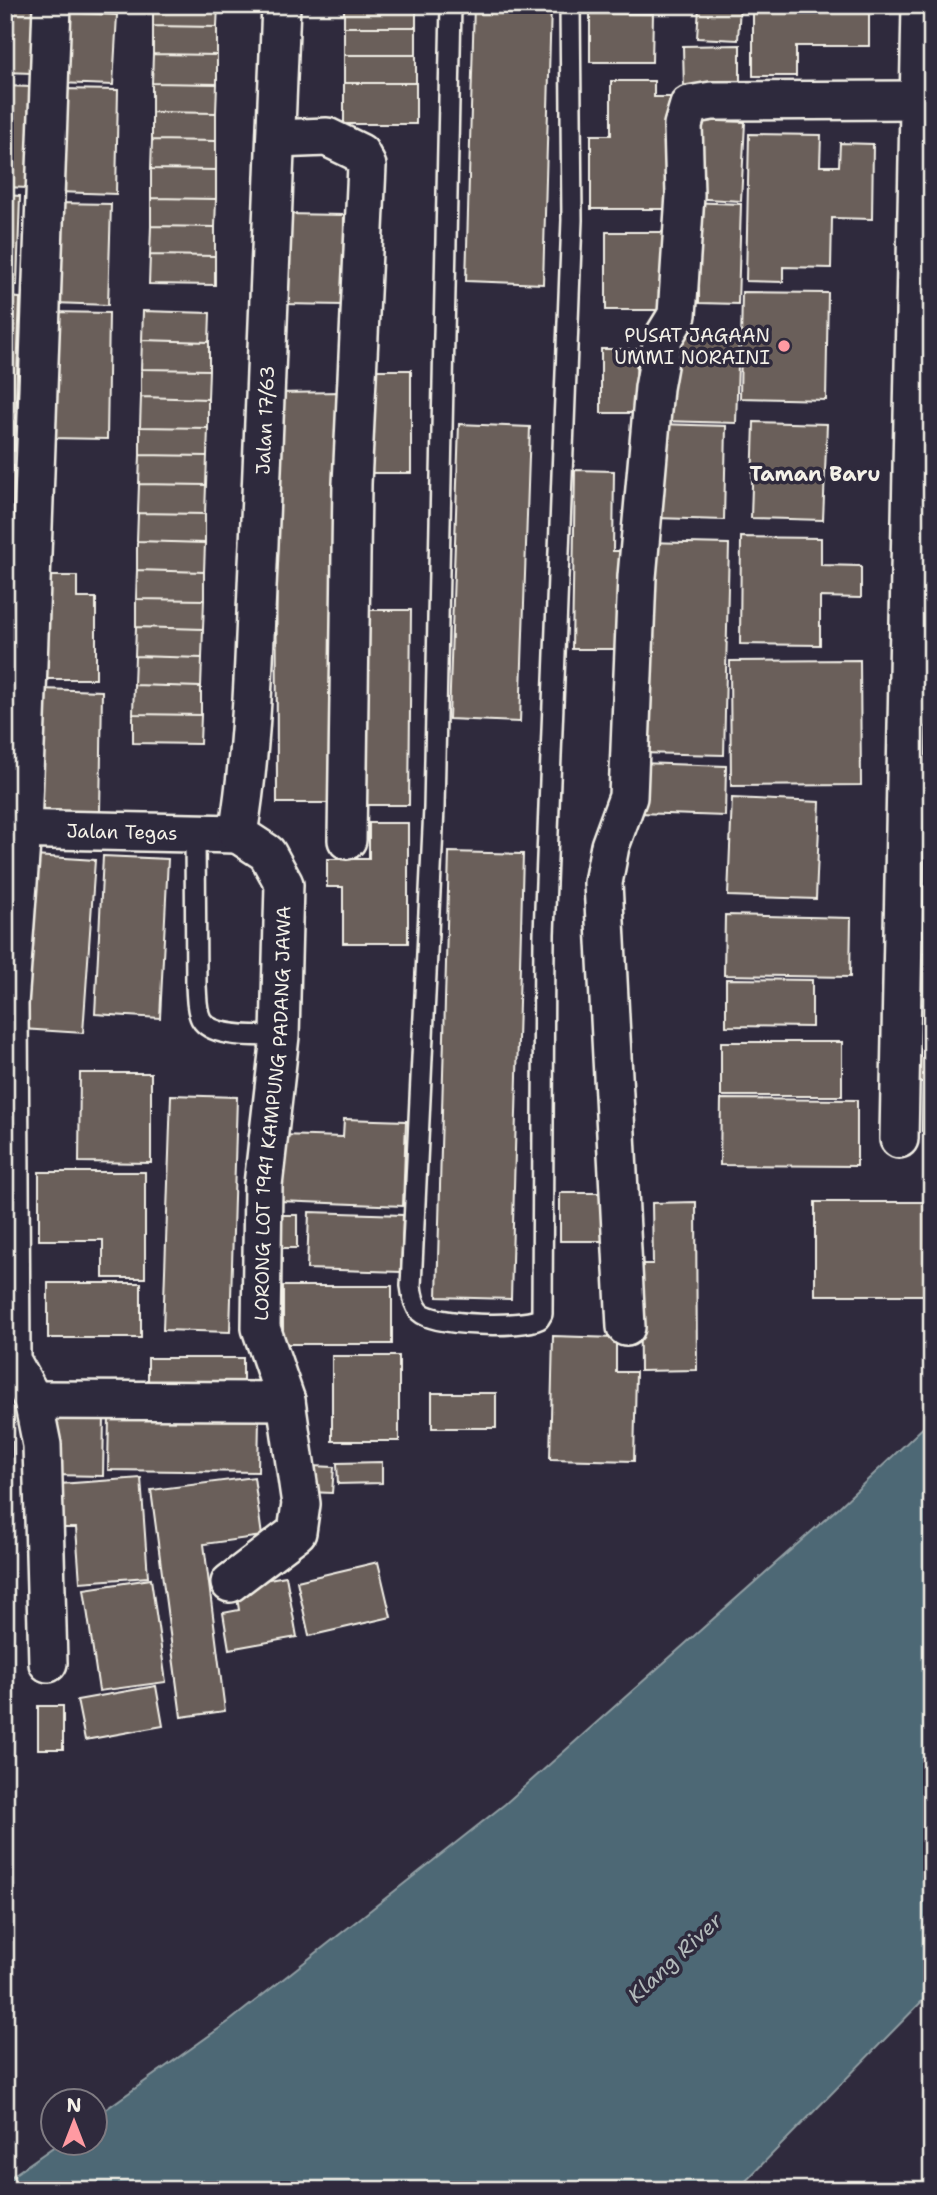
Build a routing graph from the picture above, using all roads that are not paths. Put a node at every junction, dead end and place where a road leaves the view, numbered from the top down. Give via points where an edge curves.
1 (52, 5) edge
2 (281, 5) edge
3 (451, 5) edge
4 (570, 5) edge
5 (921, 5) edge
6 (919, 100) junction
7 (276, 139) junction
8 (14, 829) edge
9 (195, 833) junction
10 (238, 834) junction
11 (347, 840) dead end
12 (280, 1036) junction
13 (899, 1139) dead end
14 (626, 1327) dead end
15 (33, 1400) junction
16 (286, 1402) junction
17 (230, 1583) dead end
18 (48, 1662) dead end

1 - 8 street
2 - 7 street, Jalan 17/63
3 - 4 lane via 434,808 411,1286 421,1312 434,1320 524,1324 539,1320 542,1314 544,934 572,220
5 - 6 street
6 - 13 street
6 - 14 street via 712,101 689,105 683,125 685,195 679,291 677,315 663,338 654,388 638,577 628,797 610,846 603,883
7 - 10 street, Jalan 17/63 via 253,659
7 - 11 street via 327,137 360,153 368,166 352,484
8 - 9 street, Jalan Tegas
8 - 15 street via 9,1004 11,1360
9 - 10 street, Jalan Tegas
9 - 12 lane via 196,986 201,1019 218,1032
10 - 12 street, LORONG LOT 1941 KAMPUNG PADANG JAWA via 267,853 284,884
12 - 16 street, LORONG LOT 1941 KAMPUNG PADANG JAWA via 263,1185 261,1328
15 - 16 street
15 - 18 street via 42,1444
16 - 17 street, LORONG LOT 1941 KAMPUNG PADANG JAWA via 300,1504 297,1532

